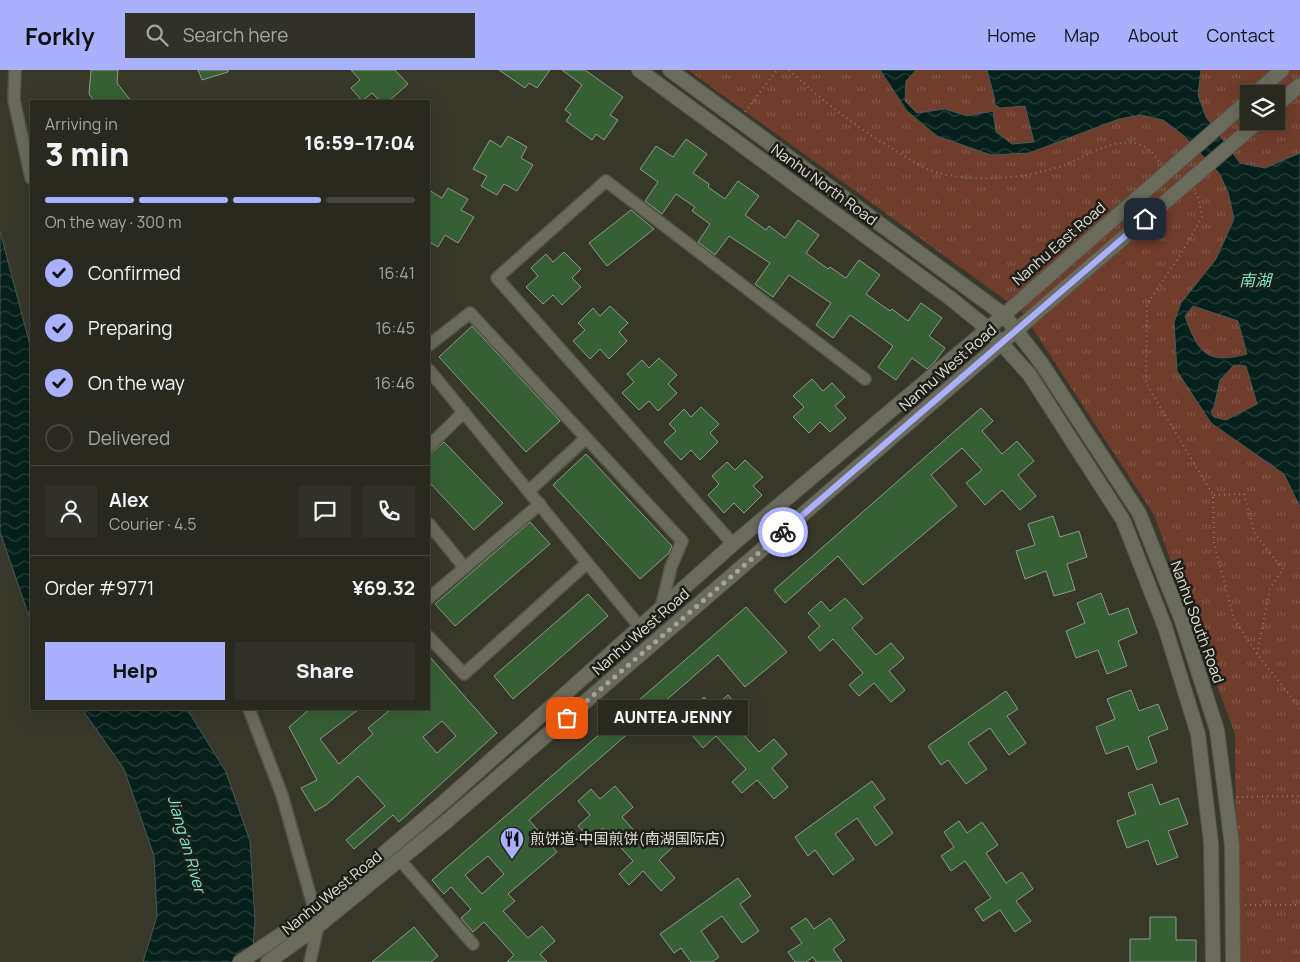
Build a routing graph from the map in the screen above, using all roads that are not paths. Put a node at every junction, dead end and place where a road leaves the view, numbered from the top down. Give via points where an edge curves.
1 (15, 70) edge
2 (639, 70) edge
3 (670, 70) edge
4 (1282, 70) edge
5 (1265, 85) edge
6 (1300, 86) edge
7 (1285, 98) edge
8 (1240, 108) edge
9 (1248, 130) edge
10 (30, 173) edge
11 (1004, 315) junction
12 (988, 328) junction
13 (1017, 330) junction
14 (1002, 343) junction
15 (430, 344) edge
16 (430, 371) edge
17 (865, 379) dead end
18 (464, 412) junction
19 (586, 438) junction
20 (430, 445) edge
21 (529, 491) junction
22 (540, 504) junction
23 (430, 525) edge
24 (733, 544) junction
25 (587, 563) junction
26 (464, 568) junction
27 (430, 597) edge
28 (660, 608) junction
29 (639, 626) junction
30 (430, 638) edge
31 (249, 710) edge
32 (400, 860) junction
33 (315, 912) junction
34 (318, 926) junction
35 (472, 944) dead end
36 (240, 962) edge
37 (268, 962) edge
38 (310, 962) edge
39 (1213, 962) edge
40 (1233, 962) edge

1 - 10 street via 14,100
2 - 12 main road, Nanhu North Road
3 - 11 main road, Nanhu North Road
4 - 5 main road
6 - 7 main road
8 - 11 main road, Nanhu East Road
9 - 13 main road
11 - 12 main road, Nanhu West Road
11 - 13 main road, Nanhu North Road
12 - 14 main road, Nanhu North Road
12 - 24 main road, Nanhu West Road
13 - 14 main road, Nanhu West Road
13 - 40 main road, Nanhu South Road via 1139,513 1182,621 1217,730 1232,845
14 - 32 main road, Nanhu West Road
14 - 39 main road, Nanhu South Road via 1029,374 1123,520 1166,627 1198,734 1211,842
15 - 19 street via 470,312
16 - 18 street
17 - 24 street via 606,181 496,278
18 - 20 street
18 - 21 street
19 - 21 street
19 - 28 street via 682,541
21 - 22 street
22 - 25 street
22 - 26 street
23 - 26 street
24 - 28 main road, Nanhu West Road
25 - 29 street
25 - 30 street via 464,674
26 - 27 street
28 - 29 main road, Nanhu West Road
29 - 33 main road, Nanhu West Road via 444,802
31 - 33 street via 282,796
32 - 34 main road, Nanhu West Road
32 - 35 street
33 - 34 street
33 - 36 main road, Nanhu West Road
34 - 37 main road, Nanhu West Road
34 - 38 street

